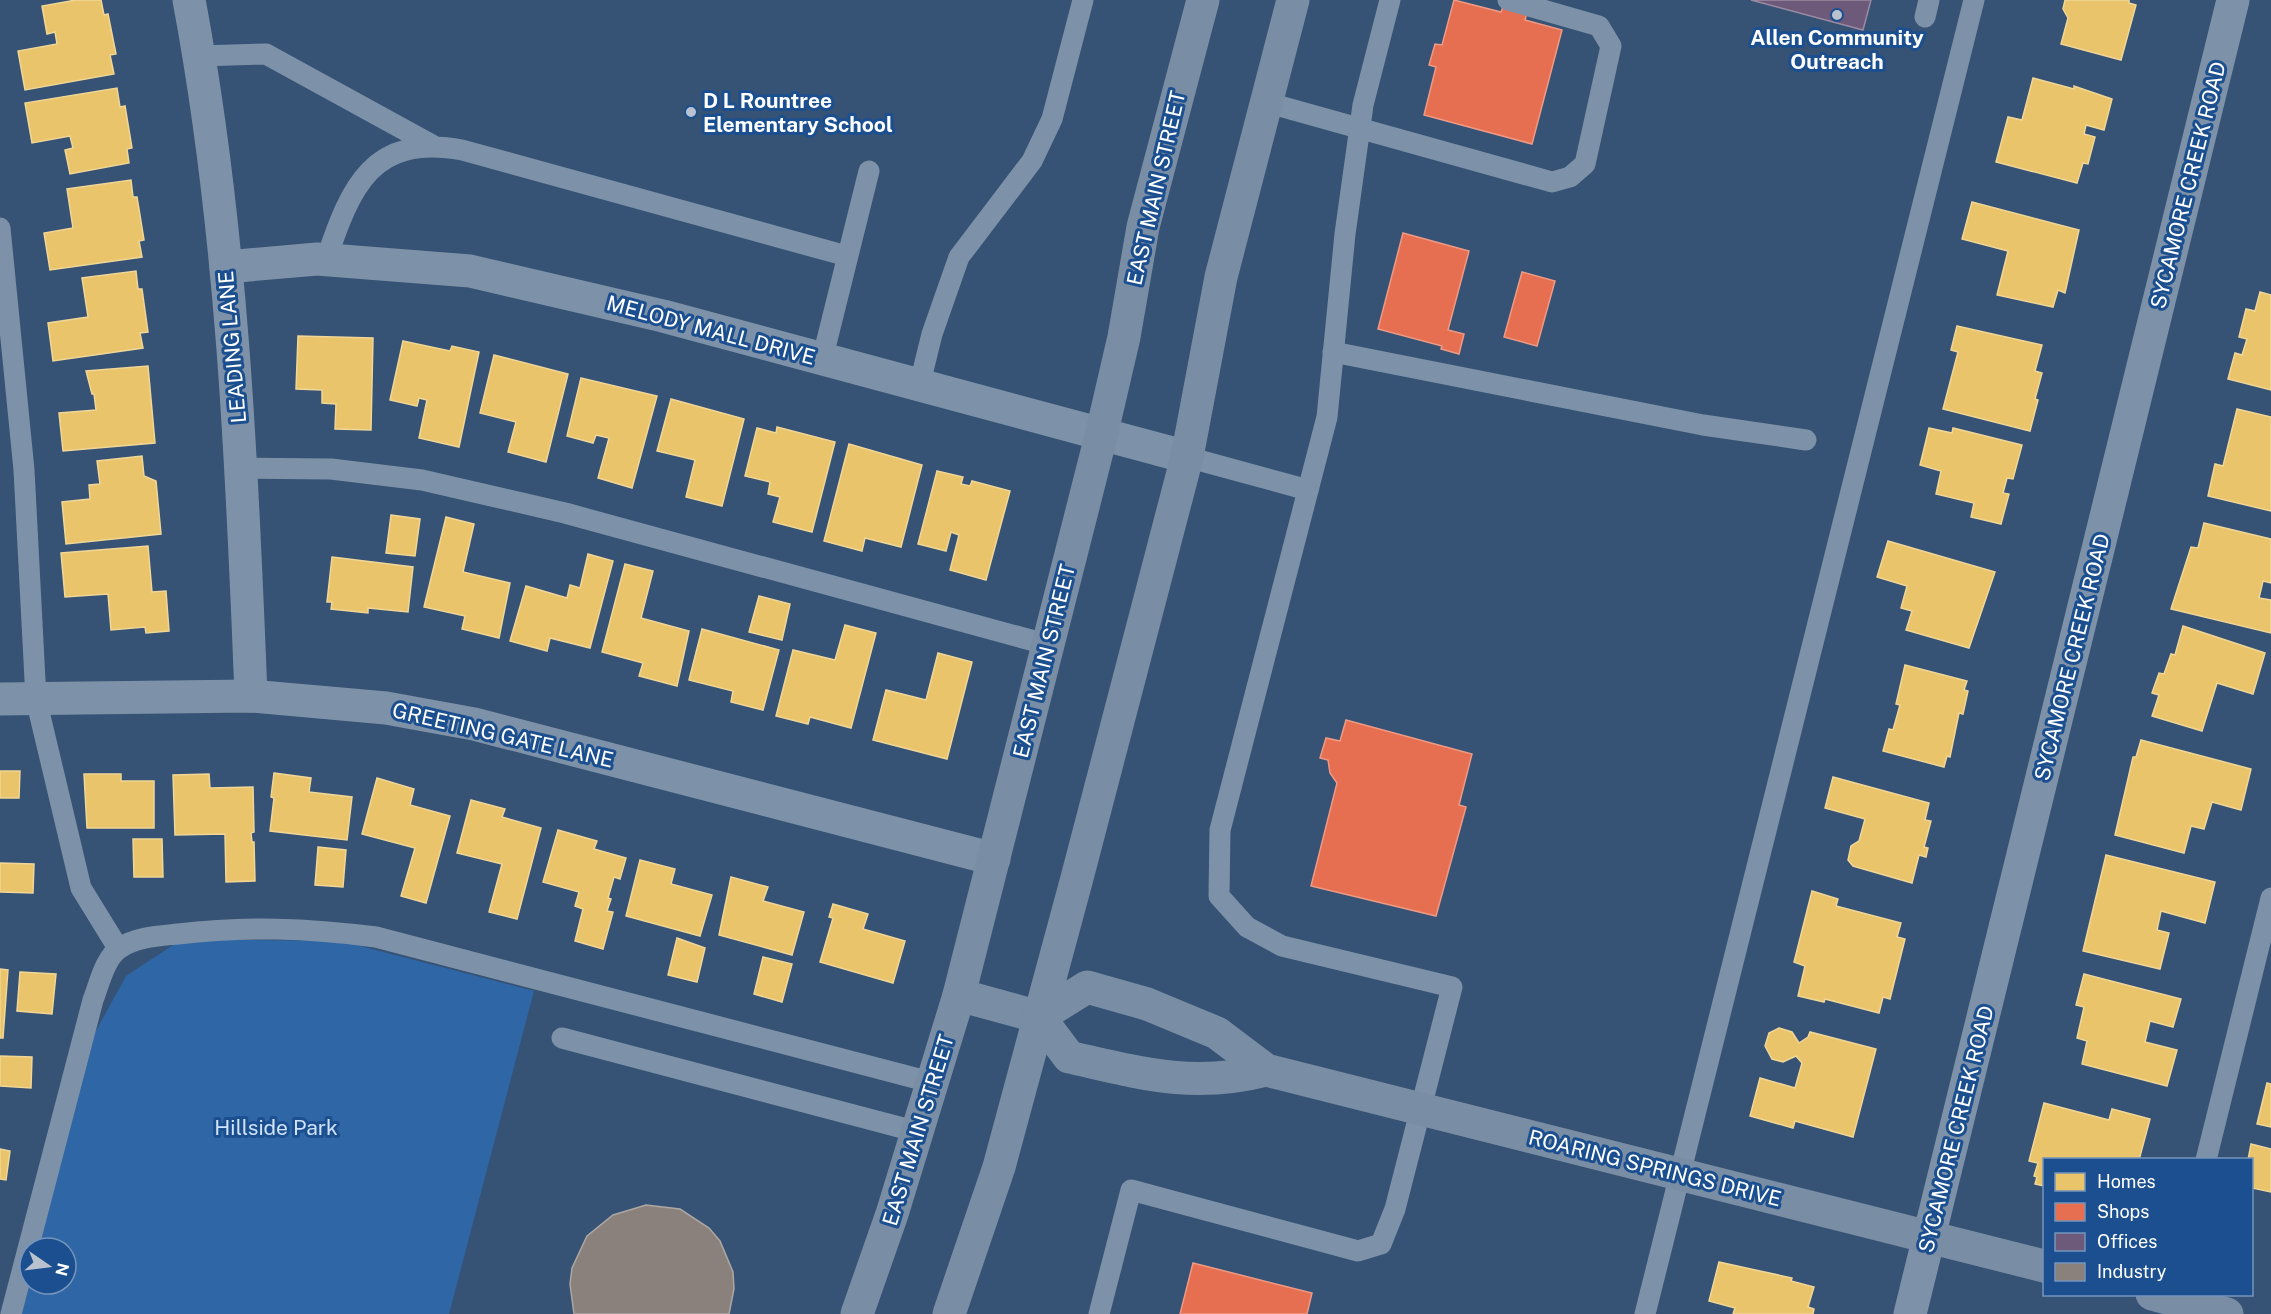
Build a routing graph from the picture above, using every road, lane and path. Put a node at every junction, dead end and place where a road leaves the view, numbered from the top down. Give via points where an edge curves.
1 (189, 0) edge
2 (1083, 0) edge
3 (1203, 0) edge
4 (1293, 0) edge
5 (1390, 0) edge
6 (1508, 0) edge
7 (1974, 0) edge
8 (2233, 0) edge
9 (199, 56) junction
10 (1265, 102) junction
11 (1360, 127) junction
12 (432, 145) junction
13 (869, 171) dead end
14 (0, 228) edge
15 (848, 256) junction
16 (326, 260) junction
17 (226, 267) junction
18 (1333, 352) junction
19 (822, 360) junction
20 (919, 387) junction
21 (1101, 436) junction
22 (1806, 440) dead end
23 (1187, 457) junction
24 (242, 468) junction
25 (1308, 490) junction
26 (1049, 645) junction
27 (251, 696) junction
28 (0, 699) edge
29 (36, 699) junction
30 (994, 859) junction
31 (2271, 898) edge
32 (118, 948) junction
33 (959, 995) junction
34 (1039, 1017) junction
35 (562, 1038) dead end
36 (1266, 1071) junction
37 (934, 1083) junction
38 (1420, 1109) junction
39 (918, 1132) junction
40 (2206, 1158) edge
41 (1680, 1174) junction
42 (1929, 1236) junction
43 (2043, 1266) edge
44 (2165, 1301) edge
45 (11, 1314) edge
46 (857, 1314) edge
47 (949, 1314) edge
48 (1099, 1314) edge
49 (1645, 1314) edge
50 (1910, 1314) edge
51 (2227, 1314) edge

1 - 9 street, LEADING LANE
2 - 20 lane via 1052,118 1032,161 959,257 932,334
3 - 21 main road, EAST MAIN STREET via 1143,227 1124,337
4 - 10 main road
5 - 11 lane
6 - 11 lane via 1599,26 1611,46 1585,164 1570,177 1552,182
7 - 41 lane
8 - 42 street, SYCAMORE CREEK ROAD
9 - 12 lane via 267,54
9 - 17 street, LEADING LANE via 217,172
10 - 11 lane
10 - 23 main road via 1221,277
11 - 18 lane
12 - 15 lane
12 - 16 lane via 402,150 376,165 343,209
13 - 15 lane
14 - 29 lane via 24,470
15 - 19 lane
16 - 17 street, MELODY MALL DRIVE
16 - 19 street, MELODY MALL DRIVE via 470,271 663,316
17 - 24 street, LEADING LANE
18 - 22 lane via 1703,424
18 - 25 lane via 1327,417
19 - 20 street, MELODY MALL DRIVE
20 - 21 street, MELODY MALL DRIVE
21 - 23 street, MELODY MALL DRIVE
21 - 26 main road, EAST MAIN STREET
23 - 25 lane
23 - 34 main road
24 - 26 lane via 331,469 423,480 565,513
24 - 27 street, LEADING LANE
25 - 38 lane via 1220,830 1219,896 1247,927 1282,946 1452,987
26 - 30 main road, EAST MAIN STREET
27 - 29 street, GREETING GATE LANE
27 - 30 street, GREETING GATE LANE via 386,708 474,724
28 - 29 street, GREETING GATE LANE
29 - 32 lane via 81,888
30 - 33 main road, EAST MAIN STREET
31 - 40 lane
32 - 37 lane via 142,939 210,930 308,928 376,938
32 - 45 lane via 93,1000
33 - 34 main road
33 - 37 main road, EAST MAIN STREET
34 - 36 main road, ROARING SPRINGS DRIVE via 1069,1057 1183,1080 1220,1080
34 - 36 main road, ROARING SPRINGS DRIVE via 1087,987 1147,1004 1217,1033
34 - 47 main road via 999,1167
35 - 39 lane
36 - 38 main road, ROARING SPRINGS DRIVE
37 - 39 main road, EAST MAIN STREET
38 - 41 main road, ROARING SPRINGS DRIVE
38 - 48 lane via 1395,1209 1381,1244 1358,1251 1131,1190
39 - 46 main road, EAST MAIN STREET
41 - 42 main road, ROARING SPRINGS DRIVE
41 - 49 lane
42 - 43 main road, ROARING SPRINGS DRIVE
42 - 50 street, SYCAMORE CREEK ROAD
44 - 51 main road

